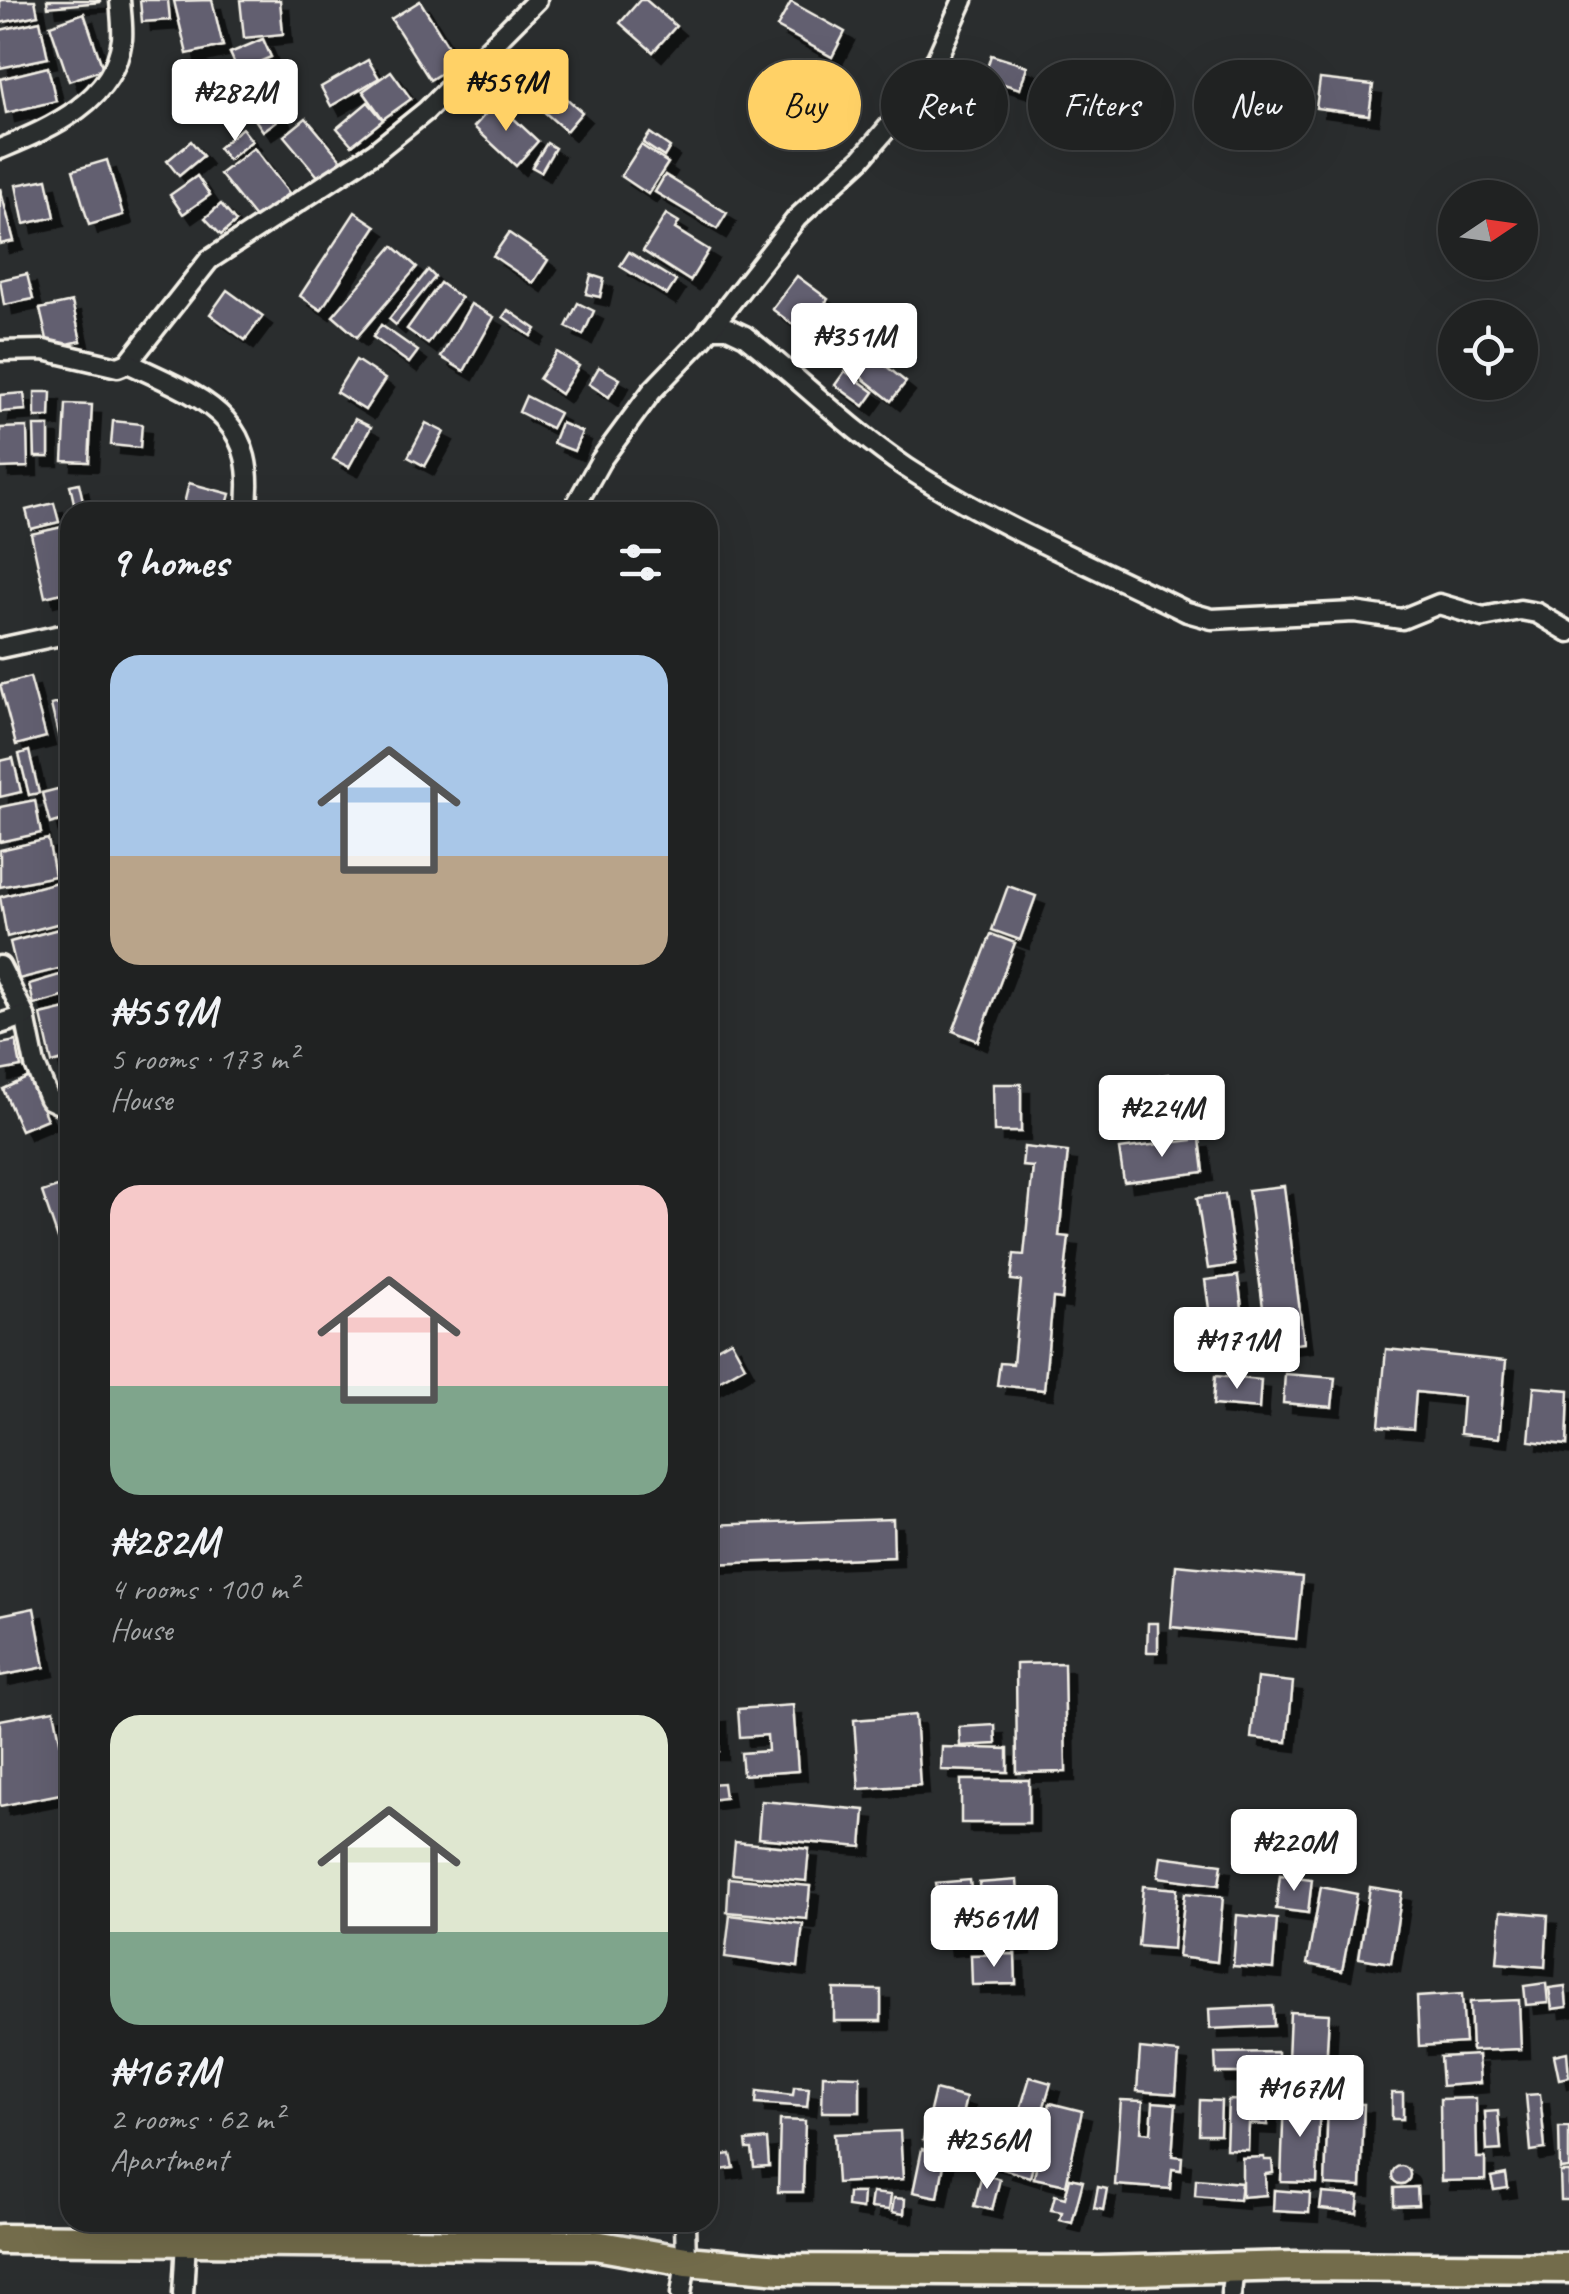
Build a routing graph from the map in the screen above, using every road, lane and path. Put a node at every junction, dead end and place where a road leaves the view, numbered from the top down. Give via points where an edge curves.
1 (120, 0) edge
2 (538, 0) edge
3 (962, 0) edge
4 (0, 149) edge
5 (710, 328) junction
6 (0, 352) edge
7 (128, 363) junction
8 (247, 502) edge
9 (578, 502) edge
10 (1569, 632) edge
11 (60, 635) edge
12 (0, 648) edge
13 (0, 966) edge
14 (25, 1016) junction
15 (0, 1024) edge
16 (60, 1104) edge
17 (685, 2232) edge
18 (0, 2239) edge
19 (186, 2241) junction
20 (686, 2260) junction
21 (1569, 2268) edge
22 (1233, 2280) edge
23 (183, 2294) edge
24 (682, 2294) edge

1 - 4 street via 122,38 114,66 92,99 55,126
2 - 7 street via 376,152 209,260
3 - 5 street via 936,58 896,118 797,218
5 - 9 street via 630,418
5 - 10 street via 745,336 908,468 1188,612 1212,619 1354,612 1402,618 1439,604 1483,617 1520,610
6 - 7 street via 44,350 118,367
7 - 8 street via 210,403 232,424
11 - 12 street
13 - 14 street
14 - 15 street
14 - 16 street via 35,1065 49,1099
17 - 20 street
18 - 19 main road
19 - 20 main road via 595,2245
19 - 23 street
20 - 22 main road via 780,2269
20 - 24 street
21 - 22 main road

